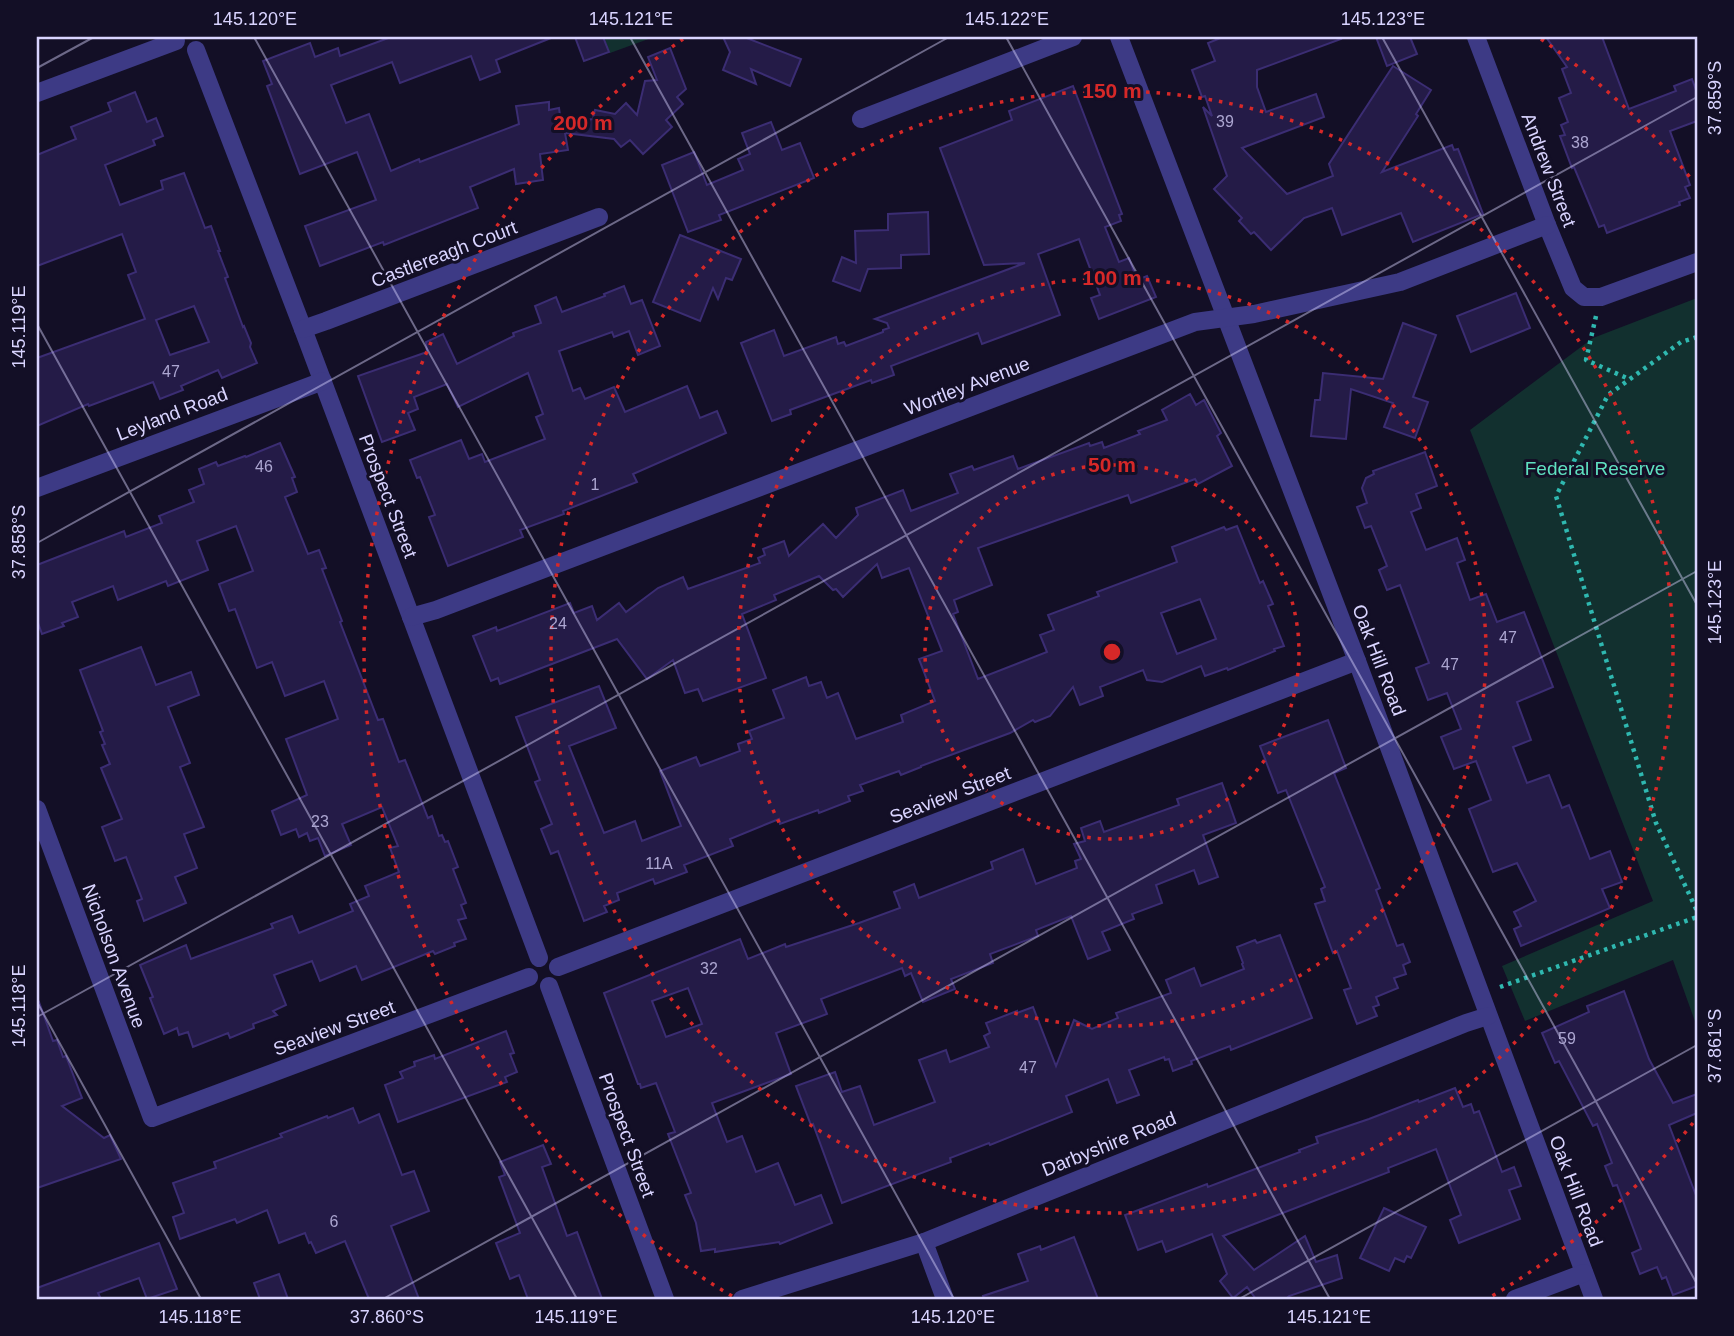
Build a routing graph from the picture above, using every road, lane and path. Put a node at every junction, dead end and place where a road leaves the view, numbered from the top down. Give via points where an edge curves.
1 (1073, 37) edge
2 (1119, 37) edge
3 (1476, 37) edge
4 (176, 39) edge
5 (201, 43) edge
6 (37, 93) edge
7 (861, 118) dead end
8 (599, 217) dead end
9 (1548, 225) junction
10 (1697, 262) edge
11 (1601, 297) junction
12 (1225, 317) junction
13 (303, 329) junction
14 (1697, 337) edge
15 (1630, 379) junction
16 (323, 381) junction
17 (37, 488) edge
18 (411, 617) junction
19 (1357, 661) junction
20 (37, 809) edge
21 (1697, 911) edge
22 (1697, 917) edge
23 (539, 958) junction
24 (558, 967) junction
25 (530, 977) junction
26 (549, 986) junction
27 (1482, 994) junction
28 (1488, 1016) junction
29 (152, 1118) joint
30 (924, 1242) junction
31 (1584, 1273) junction
32 (665, 1299) edge
33 (742, 1299) edge
34 (945, 1299) edge
35 (1514, 1299) edge
36 (1594, 1299) edge

1 - 7 street
2 - 12 street, Oak Hill Road
3 - 9 street, Andrew Street
4 - 5 street via 187,50
4 - 6 street
5 - 13 street, Prospect Street
8 - 13 street, Castlereagh Court
9 - 11 street, Andrew Street via 1573,288 1584,297
9 - 12 street, Wortley Avenue via 1400,282
10 - 11 street
11 - 15 path via 1586,360
12 - 18 street, Wortley Avenue via 1195,322
12 - 19 street, Oak Hill Road
13 - 16 street, Prospect Street
14 - 15 path via 1681,342
15 - 21 path via 1608,395 1556,496 1656,823
16 - 17 street, Leyland Road
16 - 18 street, Prospect Street
18 - 23 street, Prospect Street
19 - 24 street, Seaview Street
19 - 27 street, Oak Hill Road
20 - 29 street, Nicholson Avenue
22 - 27 path
23 - 24 street via 552,960
23 - 25 street via 529,968
24 - 26 street via 556,980
25 - 26 street via 535,985
25 - 29 street, Seaview Street
26 - 32 street, Prospect Street
27 - 28 street, Oak Hill Road
28 - 30 street, Darbyshire Road
28 - 31 street, Oak Hill Road
30 - 33 street, Darbyshire Road
30 - 34 street
31 - 35 street
31 - 36 street, Oak Hill Road

